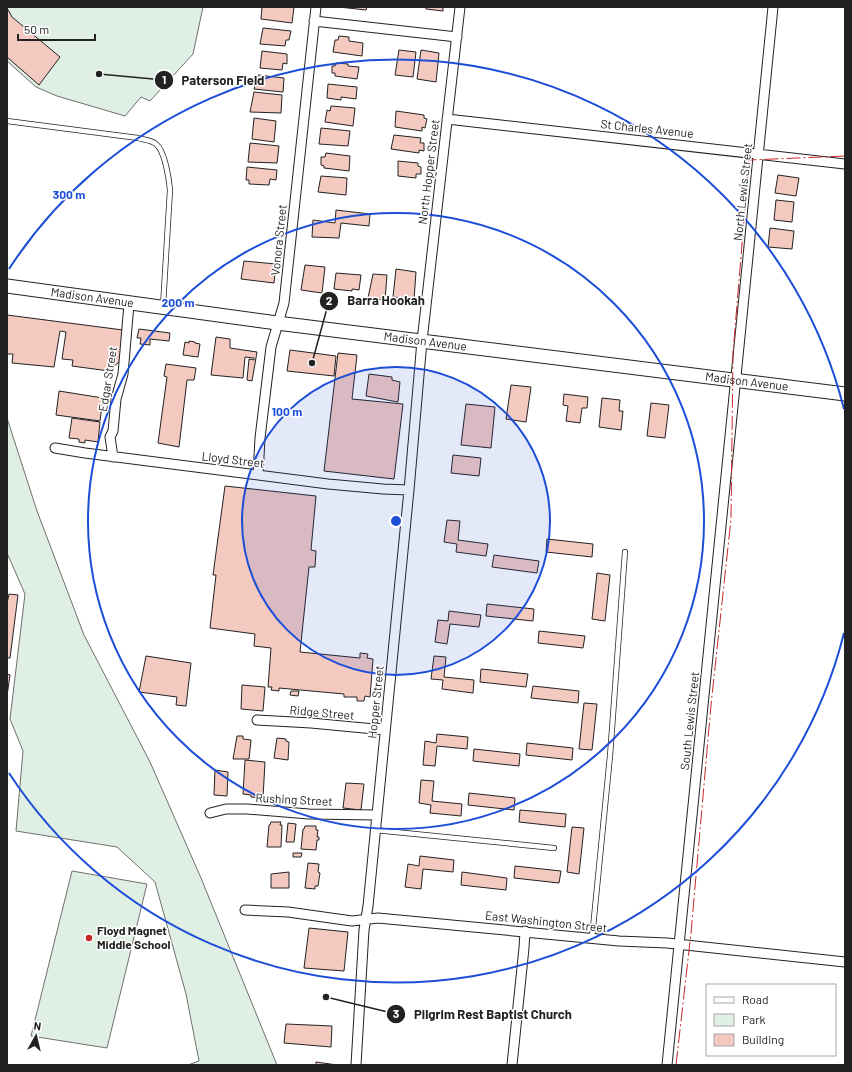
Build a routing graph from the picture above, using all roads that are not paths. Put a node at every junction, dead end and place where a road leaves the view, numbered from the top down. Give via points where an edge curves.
1 (316, 7) edge
2 (460, 7) edge
3 (774, 7) edge
4 (314, 21) junction
5 (457, 37) junction
6 (447, 119) junction
7 (7, 121) edge
8 (759, 154) junction
9 (845, 164) edge
10 (7, 286) edge
11 (129, 304) junction
12 (162, 308) junction
13 (277, 323) junction
14 (422, 341) junction
15 (736, 380) junction
16 (845, 394) edge
17 (55, 448) dead end
18 (113, 457) junction
19 (258, 474) junction
20 (409, 490) junction
21 (625, 552) dead end
22 (257, 720) dead end
23 (385, 730) junction
24 (210, 813) dead end
25 (377, 815) junction
26 (375, 830) junction
27 (554, 848) dead end
28 (245, 910) dead end
29 (366, 919) junction
30 (525, 931) junction
31 (592, 938) junction
32 (680, 944) junction
33 (845, 962) edge
34 (356, 1065) edge
35 (512, 1065) edge
36 (667, 1065) edge

1 - 4 street, Vonora Street
2 - 5 street, North Hopper Street
3 - 8 street, North Lewis Street
4 - 5 street
4 - 13 street, Vonora Street via 284,303
5 - 6 street, North Hopper Street
6 - 8 street, St Charles Avenue
6 - 14 street, North Hopper Street
7 - 12 lane via 138,138 157,145 165,162 170,190
8 - 9 street, St Charles Avenue
8 - 15 street, North Lewis Street
10 - 11 main road, Madison Avenue
11 - 12 main road, Madison Avenue
11 - 18 street, Edgar Street via 123,374 110,437
12 - 13 main road, Madison Avenue
13 - 14 main road, Madison Avenue
13 - 19 street, Vonora Street via 271,346
14 - 15 main road, Madison Avenue
14 - 20 street, Hopper Street
15 - 16 main road, Madison Avenue
15 - 32 street, South Lewis Street
17 - 18 street, Lloyd Street
18 - 19 street, Lloyd Street
19 - 20 street, Lloyd Street via 328,484
20 - 23 street, Hopper Street
21 - 31 lane via 610,756
22 - 23 street, Ridge Street
23 - 25 street, Hopper Street
24 - 25 street, Rushing Street via 226,809 247,809 309,814
25 - 26 street, Hopper Street
26 - 27 lane
26 - 29 street, Hopper Street
28 - 29 street, East Washington Street via 288,912 352,921
29 - 30 street, East Washington Street
29 - 34 street, Hopper Street
30 - 31 street, East Washington Street
30 - 35 street
31 - 32 street, East Washington Street
32 - 33 street, East Washington Street
32 - 36 street, South Lewis Street

